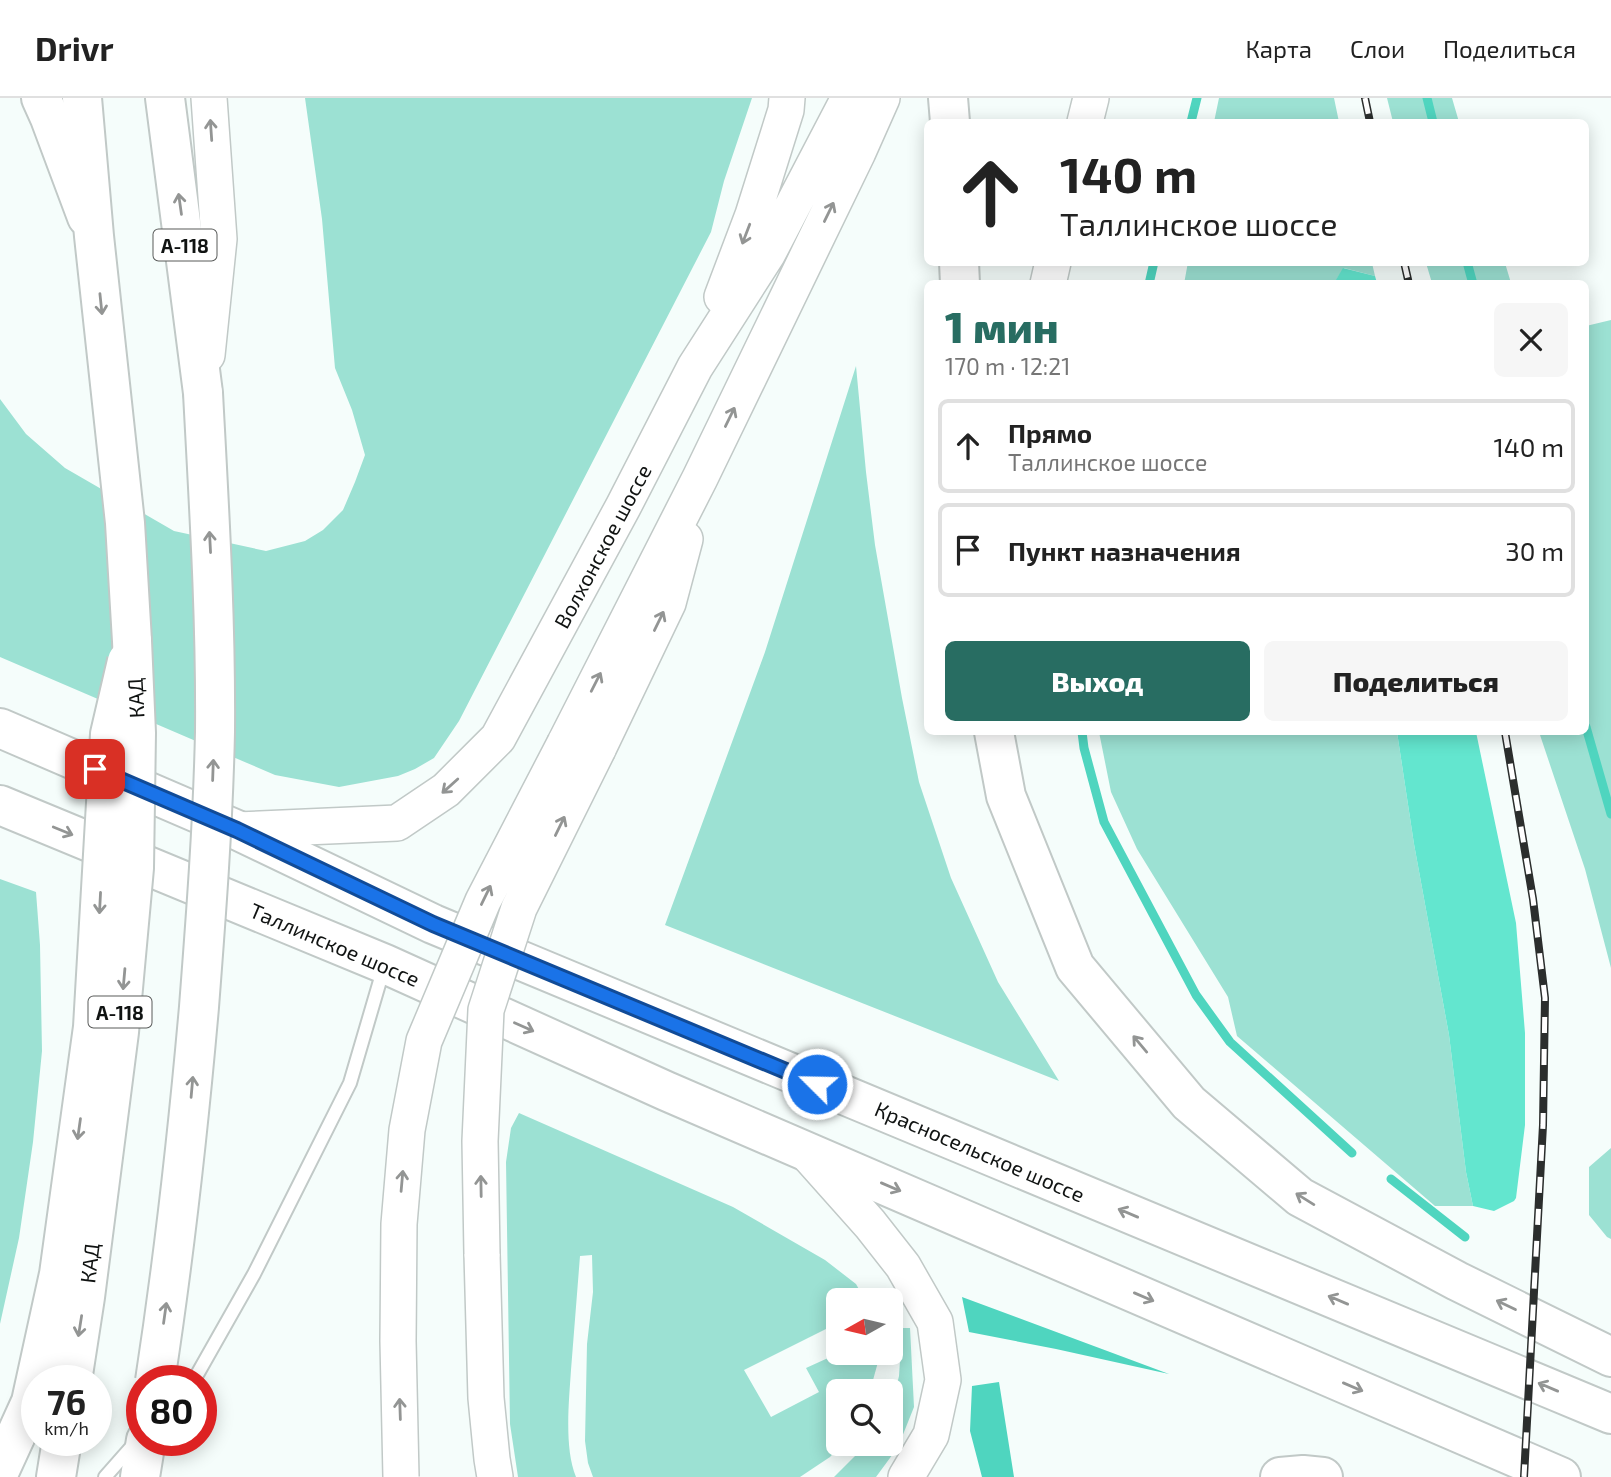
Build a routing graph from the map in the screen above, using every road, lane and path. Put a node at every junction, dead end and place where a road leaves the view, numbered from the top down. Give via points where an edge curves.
1 (41, 98) edge
2 (82, 98) edge
3 (166, 98) edge
4 (209, 98) edge
5 (787, 98) edge
6 (849, 98) edge
7 (882, 98) edge
8 (948, 98) edge
9 (1091, 98) edge
10 (950, 119) edge
11 (1086, 119) edge
12 (94, 236) junction
13 (695, 367) junction
14 (203, 393) junction
15 (700, 478) junction
16 (132, 642) junction
17 (0, 729) edge
18 (995, 735) edge
19 (0, 805) edge
20 (237, 830) junction
21 (385, 964) junction
22 (805, 1151) junction
23 (1611, 1357) edge
24 (74, 1365) edge
25 (157, 1365) edge
26 (203, 1365) edge
27 (1611, 1414) edge
28 (126, 1454) edge
29 (59, 1456) edge
30 (143, 1456) edge
31 (0, 1470) edge
32 (56, 1477) edge
33 (105, 1477) edge
34 (140, 1477) edge
35 (401, 1477) edge
36 (495, 1477) edge
37 (906, 1477) edge
38 (1280, 1477) edge
39 (1323, 1477) edge
40 (1561, 1477) edge

1 - 12 highway
2 - 12 highway, КАД / А-118
14 -> 3 highway, А-118
14 -> 4 main road via 219,239
5 -> 13 main road via 753,215
6 - 13 main road, Волхонское шоссе via 768,253
15 -> 7 main road
8 - 10 highway
9 - 11 main road
12 -> 16 highway, КАД / А-118 via 125,523
13 -> 20 main road, Волхонское шоссе via 498,738 446,790 397,823
25 -> 14 highway, А-118, bridge via 188,1132 209,887 214,614
35 -> 15 main road, bridge via 399,1224 407,1130 424,1041 483,901
36 -> 15 main road, bridge via 486,1398 482,1254 480,1141 486,1010 519,908 668,603
16 -> 24 highway, КАД / А-118, bridge via 134,869 119,1032
16 -> 31 highway, bridge via 110,734 93,1027 59,1274 31,1402
17 - 20 highway
23 -> 18 highway via 1300,1197 1189,1102 1075,967 1006,796
19 -> 21 highway, Таллинское шоссе
27 -> 20 highway, Красносельское шоссе via 433,924
21 -> 22 highway, Таллинское шоссе
21 - 26 lane via 350,1083
22 - 37 main road via 903,1266 935,1322 943,1380 931,1435
22 -> 40 highway
28 - 33 lane
29 - 32 highway
30 - 34 highway
38 - 39 highway

